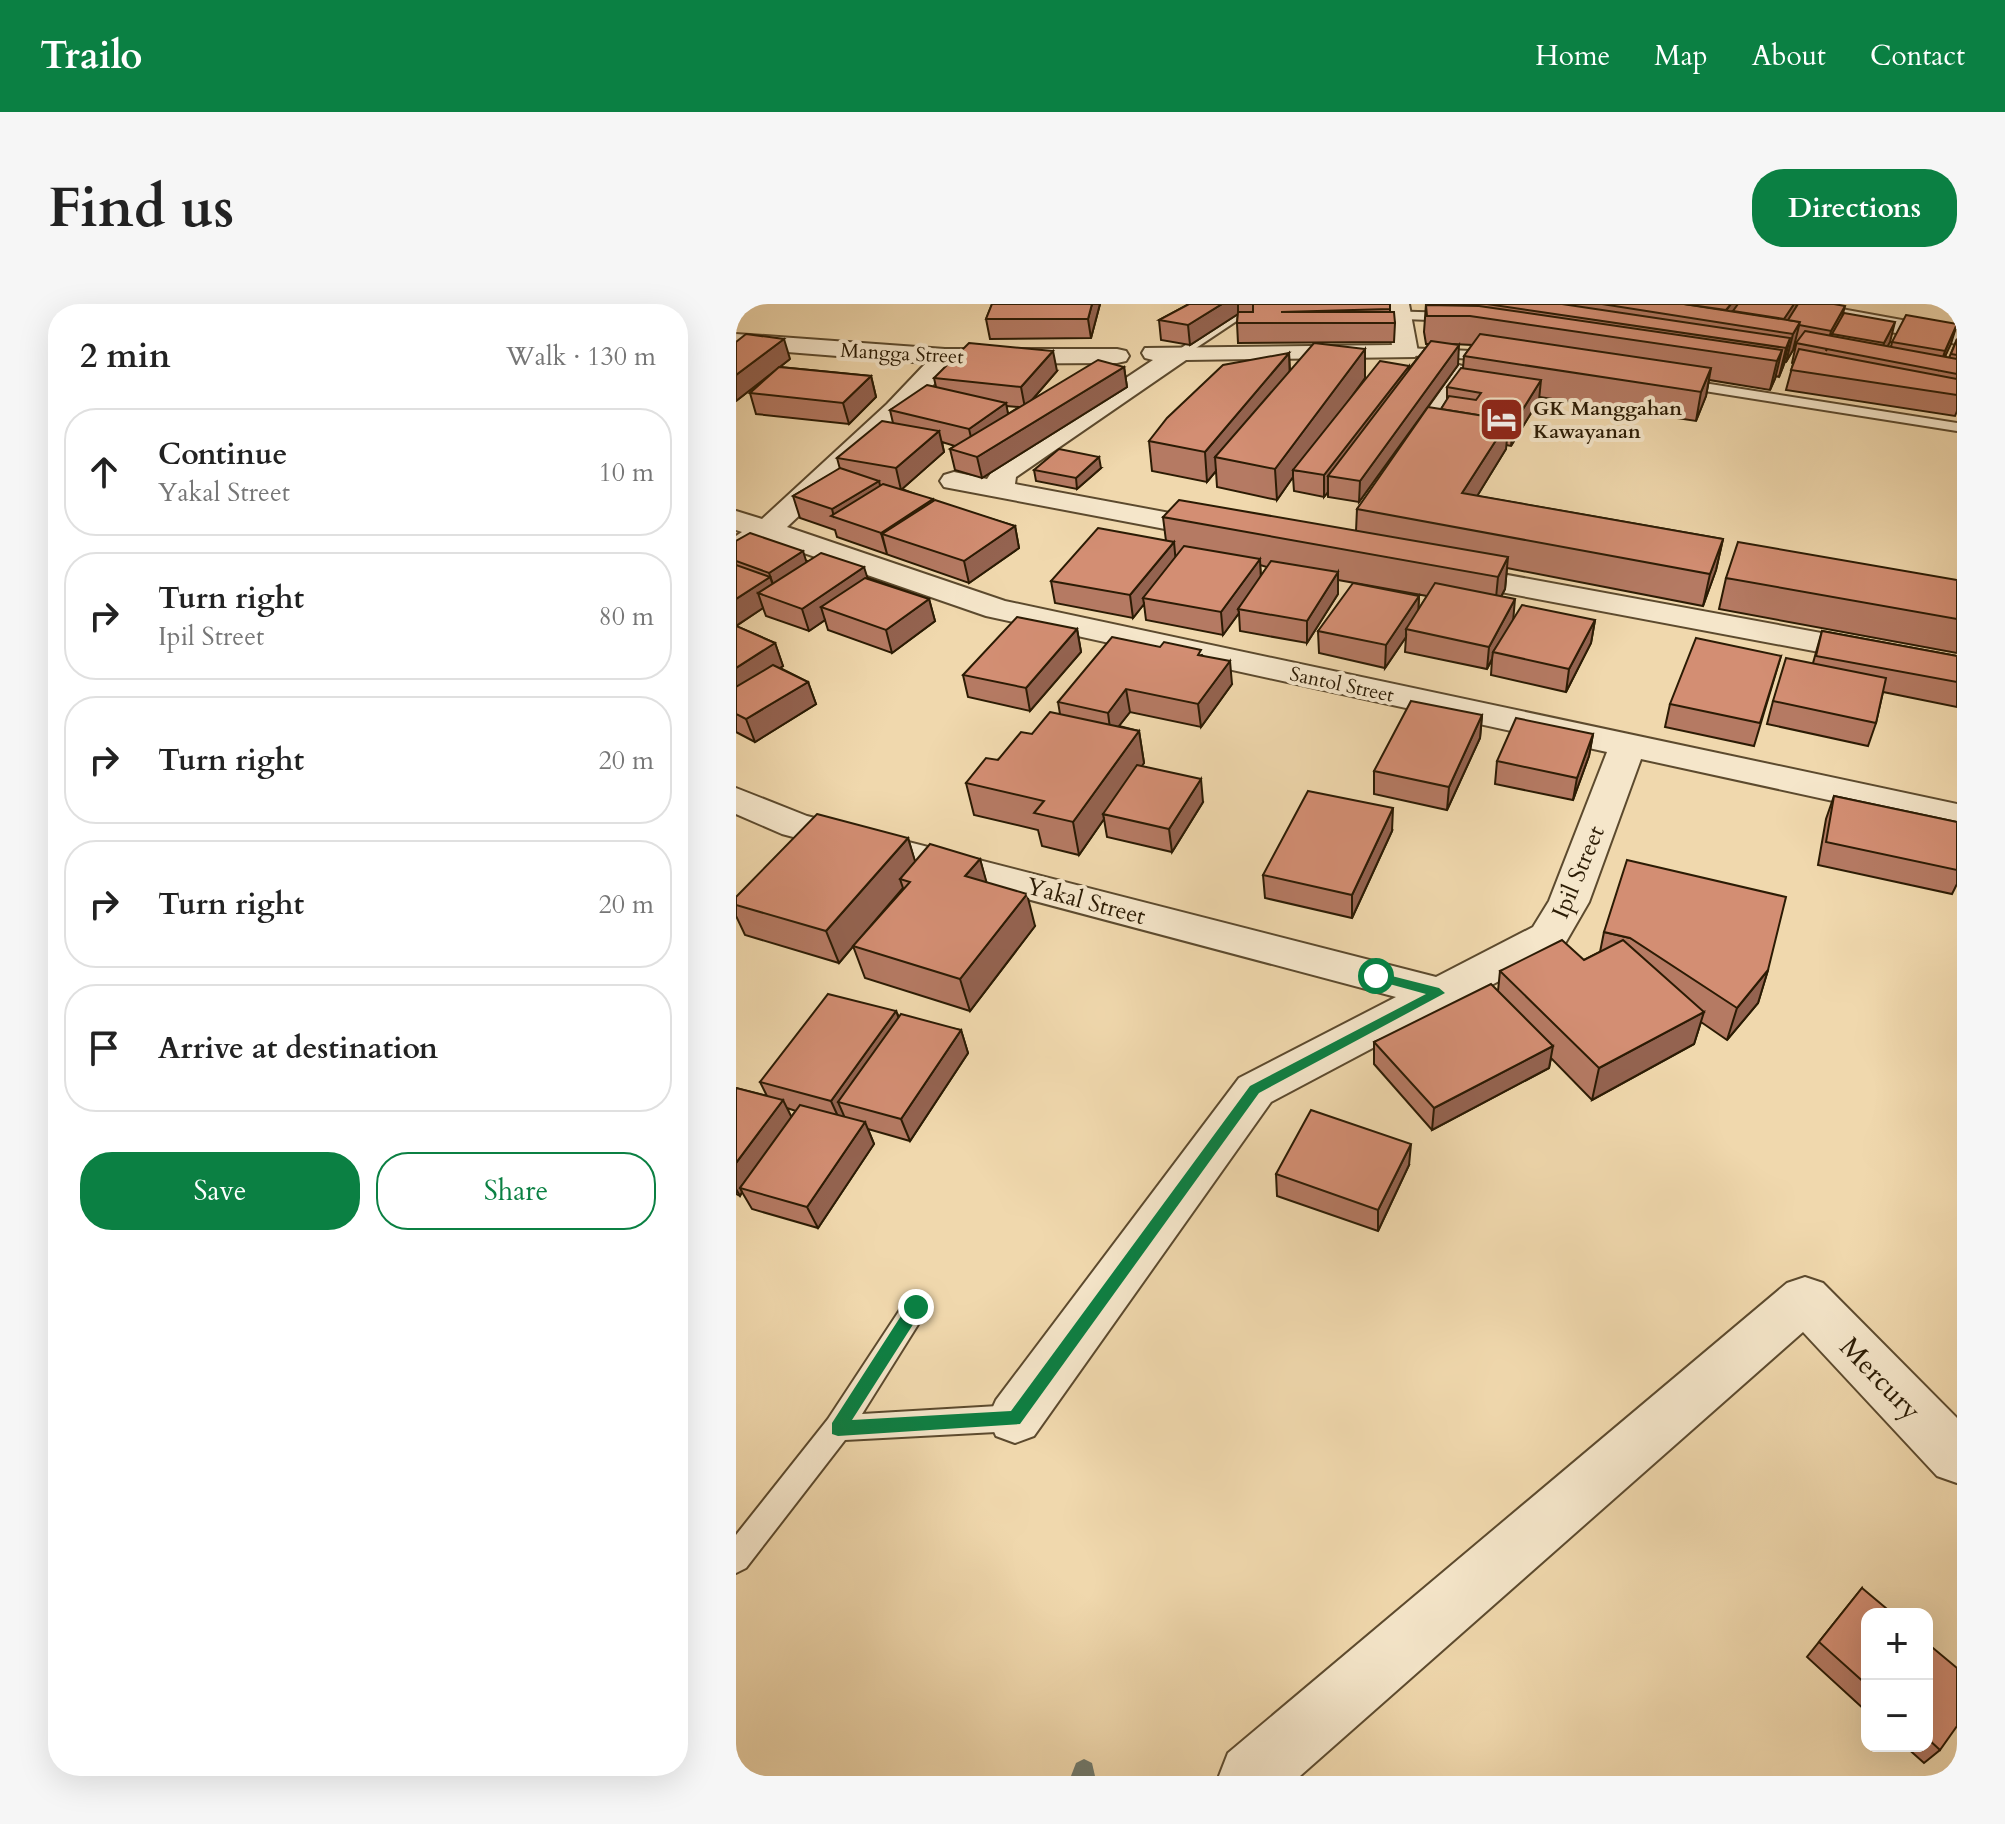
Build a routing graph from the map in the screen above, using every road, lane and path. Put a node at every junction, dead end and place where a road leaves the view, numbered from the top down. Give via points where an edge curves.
1 (1774, 304) edge
2 (1398, 310) edge
3 (1283, 314) edge
4 (1370, 315) edge
5 (1957, 315) edge
6 (1467, 318) edge
7 (1945, 334) edge
8 (736, 341) edge
9 (1406, 352) junction
10 (1167, 353) junction
11 (1473, 353) junction
12 (1117, 356) dead end
13 (945, 357) junction
14 (1503, 358) edge
15 (1670, 382) edge
16 (1957, 427) edge
17 (1414, 441) edge
18 (954, 481) dead end
19 (1000, 490) junction
20 (751, 525) edge
21 (1246, 535) edge
22 (736, 548) edge
23 (1415, 567) edge
24 (1957, 668) edge
25 (1628, 745) junction
26 (736, 800) edge
27 (1957, 816) edge
28 (1439, 993) junction
29 (916, 1307) dead end
30 (1015, 1418) joint
31 (838, 1428) junction
32 (1957, 1457) edge
33 (736, 1558) edge
34 (1251, 1776) edge

1 - 7 street
2 - 4 lane
2 - 6 lane
2 - 9 street
3 - 10 lane via 1235,317
5 - 7 street
8 - 13 street, Mangga Street
9 - 10 street
9 - 11 lane
10 - 19 street via 1079,424 1007,470
11 - 14 lane
11 - 17 lane
12 - 13 street, Mangga Street
13 - 20 street via 896,410
15 - 16 lane
18 - 19 street
19 - 21 street
20 - 22 street
20 - 25 street, Santol Street via 997,609
23 - 24 street
25 - 27 street, Santol Street
25 - 28 street, Ipil Street via 1569,902 1548,937
26 - 28 street, Yakal Street via 795,825
28 - 30 street, Ipil Street via 1255,1090
29 - 31 lane
30 - 31 lane
31 - 33 lane
32 - 34 street, Mercury via 1805,1299

